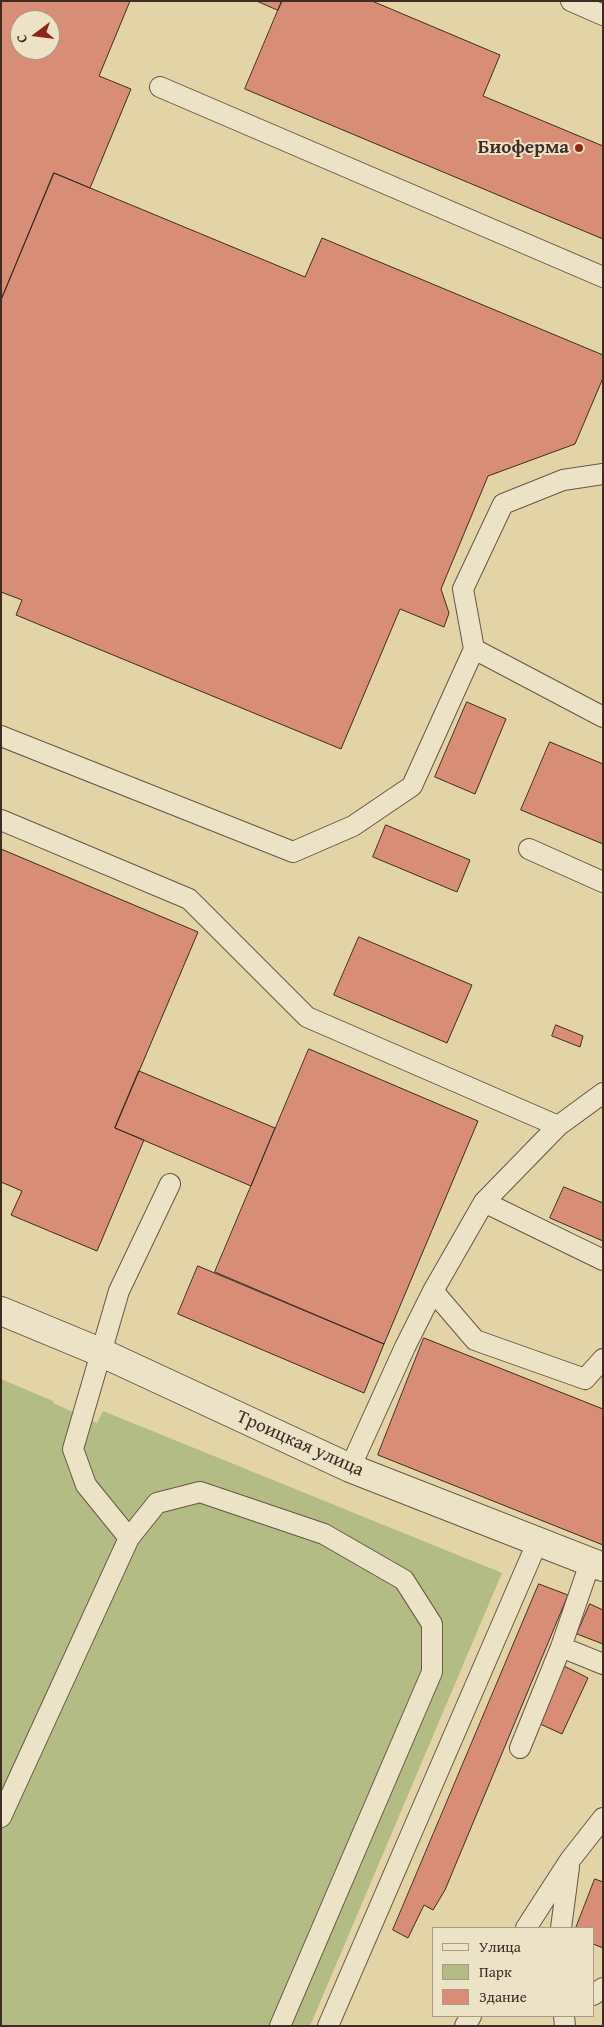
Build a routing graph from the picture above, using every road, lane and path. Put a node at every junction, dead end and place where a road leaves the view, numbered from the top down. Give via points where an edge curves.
1 (571, 1) edge
2 (603, 15) edge
3 (160, 87) dead end
4 (603, 276) edge
5 (603, 474) edge
6 (474, 649) junction
7 (603, 717) edge
8 (1, 736) edge
9 (1, 820) edge
10 (529, 849) dead end
11 (603, 882) edge
12 (603, 1093) edge
13 (558, 1126) junction
14 (170, 1184) dead end
15 (484, 1202) junction
16 (603, 1260) edge
17 (433, 1291) junction
18 (1, 1311) edge
19 (100, 1352) junction
20 (603, 1359) edge
21 (350, 1468) junction
22 (129, 1538) junction
23 (536, 1543) junction
24 (597, 1565) edge
25 (561, 1647) junction
26 (603, 1664) edge
27 (520, 1748) dead end
28 (1, 1817) edge
29 (603, 1818) edge
30 (570, 1860) junction
31 (527, 1927) edge
32 (561, 1927) edge
33 (280, 2026) edge
34 (328, 2026) edge

1 - 2 lane
3 - 4 lane
5 - 6 lane via 563,480 503,504 464,590
6 - 7 lane
6 - 8 lane via 412,786 352,826 293,852
9 - 13 lane via 189,899 307,1017
10 - 11 lane
12 - 13 lane
13 - 15 lane
14 - 19 lane via 120,1291
15 - 16 lane
15 - 17 lane
17 - 20 lane via 475,1340 585,1380
17 - 21 lane
18 - 19 street, Троицкая улица
19 - 21 street, Троицкая улица
19 - 22 lane via 73,1449 86,1484
21 - 23 street, Троицкая улица
22 - 28 lane
22 - 33 lane via 157,1503 200,1492 324,1534 404,1580 432,1624 432,1672
23 - 24 street, Троицкая улица
23 - 34 lane
24 - 25 lane
25 - 26 lane
25 - 27 lane
29 - 30 lane
30 - 31 lane
30 - 32 lane

